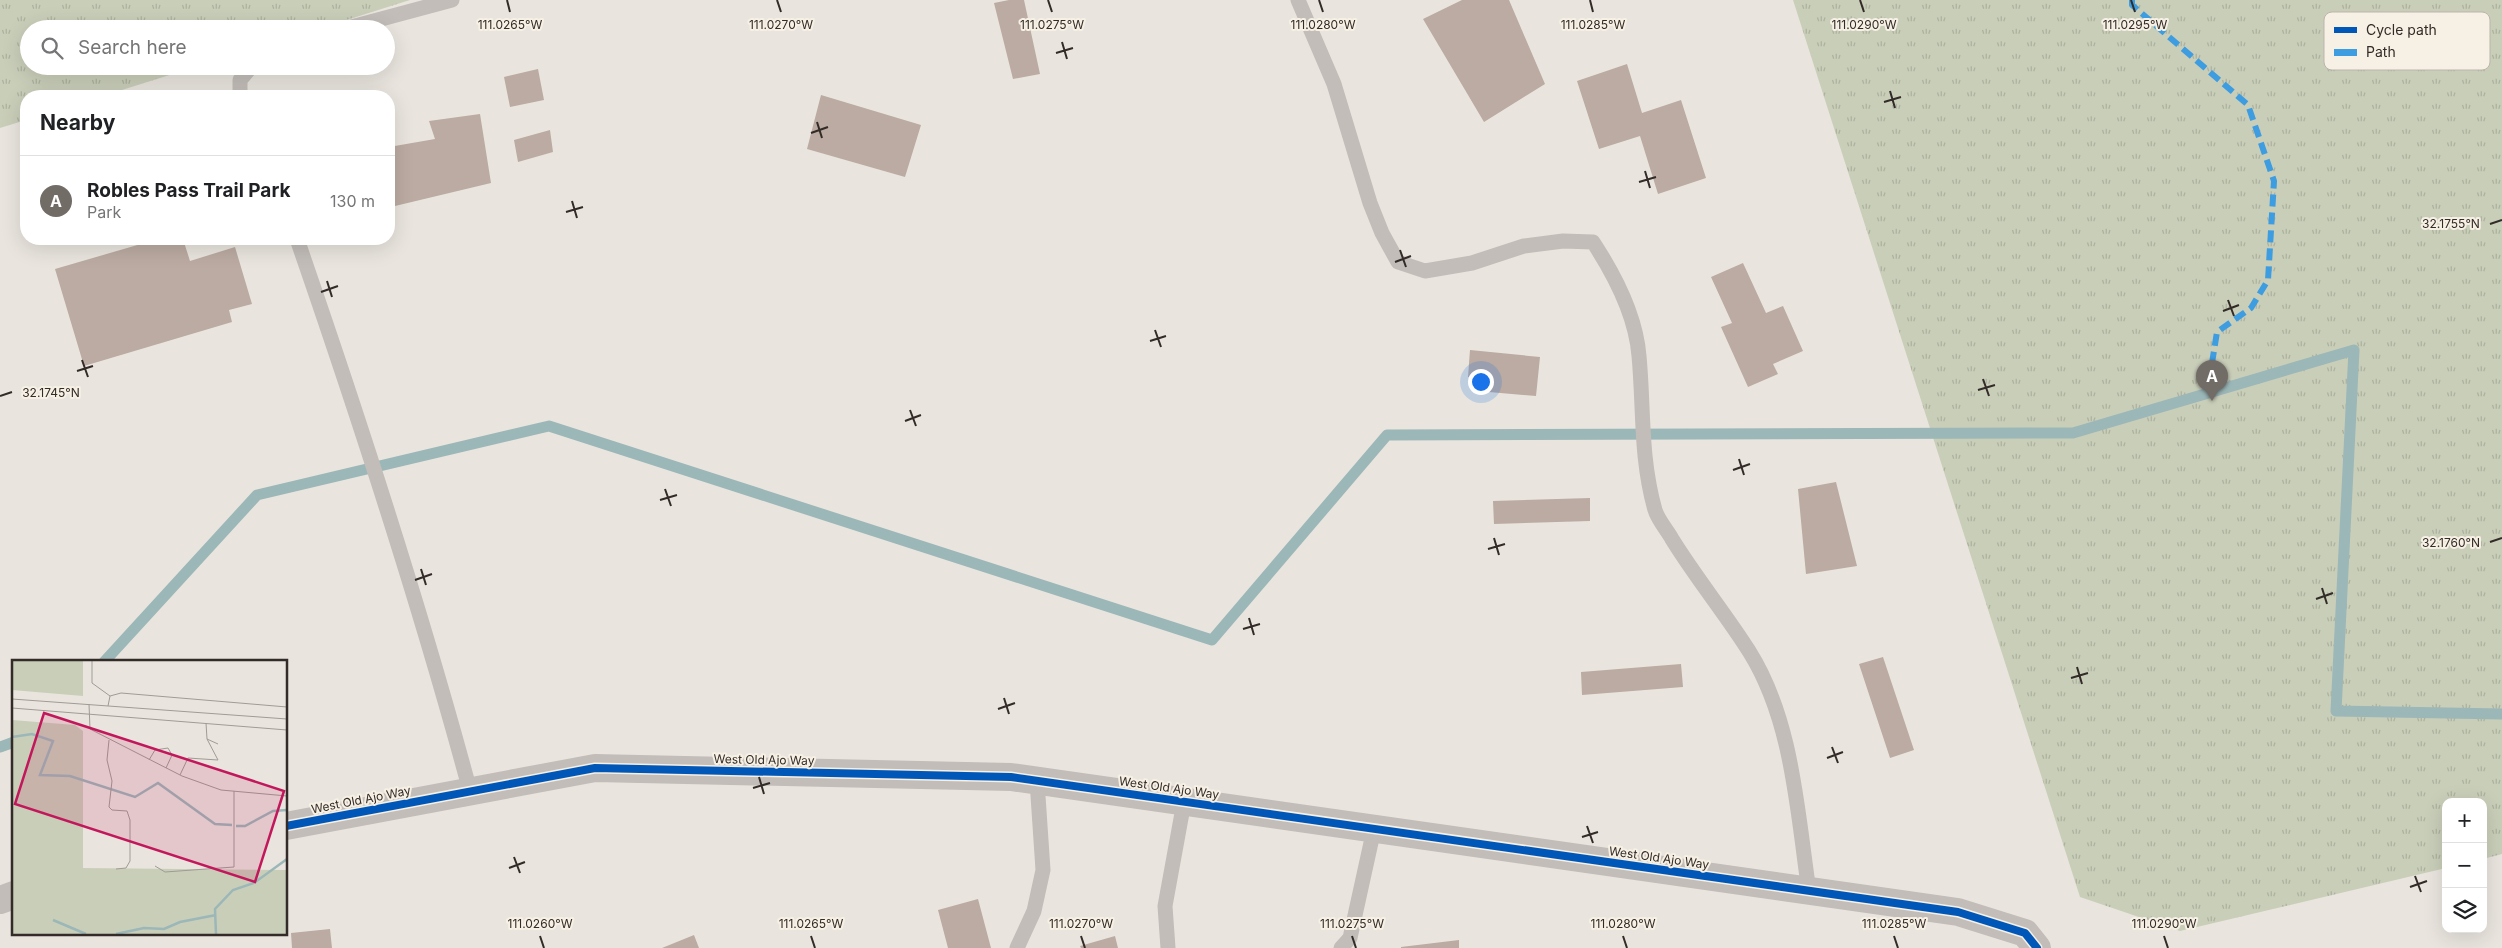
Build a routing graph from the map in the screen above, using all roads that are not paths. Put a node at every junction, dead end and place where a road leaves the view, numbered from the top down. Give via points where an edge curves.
1 (452, 0) edge
2 (1298, 0) edge
3 (378, 20) edge
4 (244, 75) edge
5 (240, 90) edge
6 (299, 245) edge
7 (1037, 781) junction
8 (470, 791) junction
9 (1184, 802) junction
10 (288, 826) edge
11 (1374, 829) junction
12 (1809, 891) junction
13 (12, 896) edge
14 (0, 900) edge
15 (1017, 948) edge
16 (1168, 948) edge
17 (1341, 948) edge
18 (2037, 948) edge

1 - 3 lane
2 - 12 lane via 1334,84 1370,203 1398,262 1425,271 1472,263 1524,246 1563,241 1593,242 1607,264 1629,315 1639,354 1641,426 1656,512 1690,568 1749,652 1773,699 1789,761
4 - 5 lane via 240,80
6 - 8 lane via 400,546
7 - 8 street, West Old Ajo Way via 1011,777 595,768
7 - 9 street, West Old Ajo Way
7 - 15 lane via 1043,870 1034,911
8 - 10 street, West Old Ajo Way
9 - 11 street, West Old Ajo Way
9 - 16 lane via 1166,906
11 - 12 street, West Old Ajo Way
11 - 17 lane via 1350,938
12 - 18 street, West Old Ajo Way via 1958,912 2025,933
13 - 14 street

